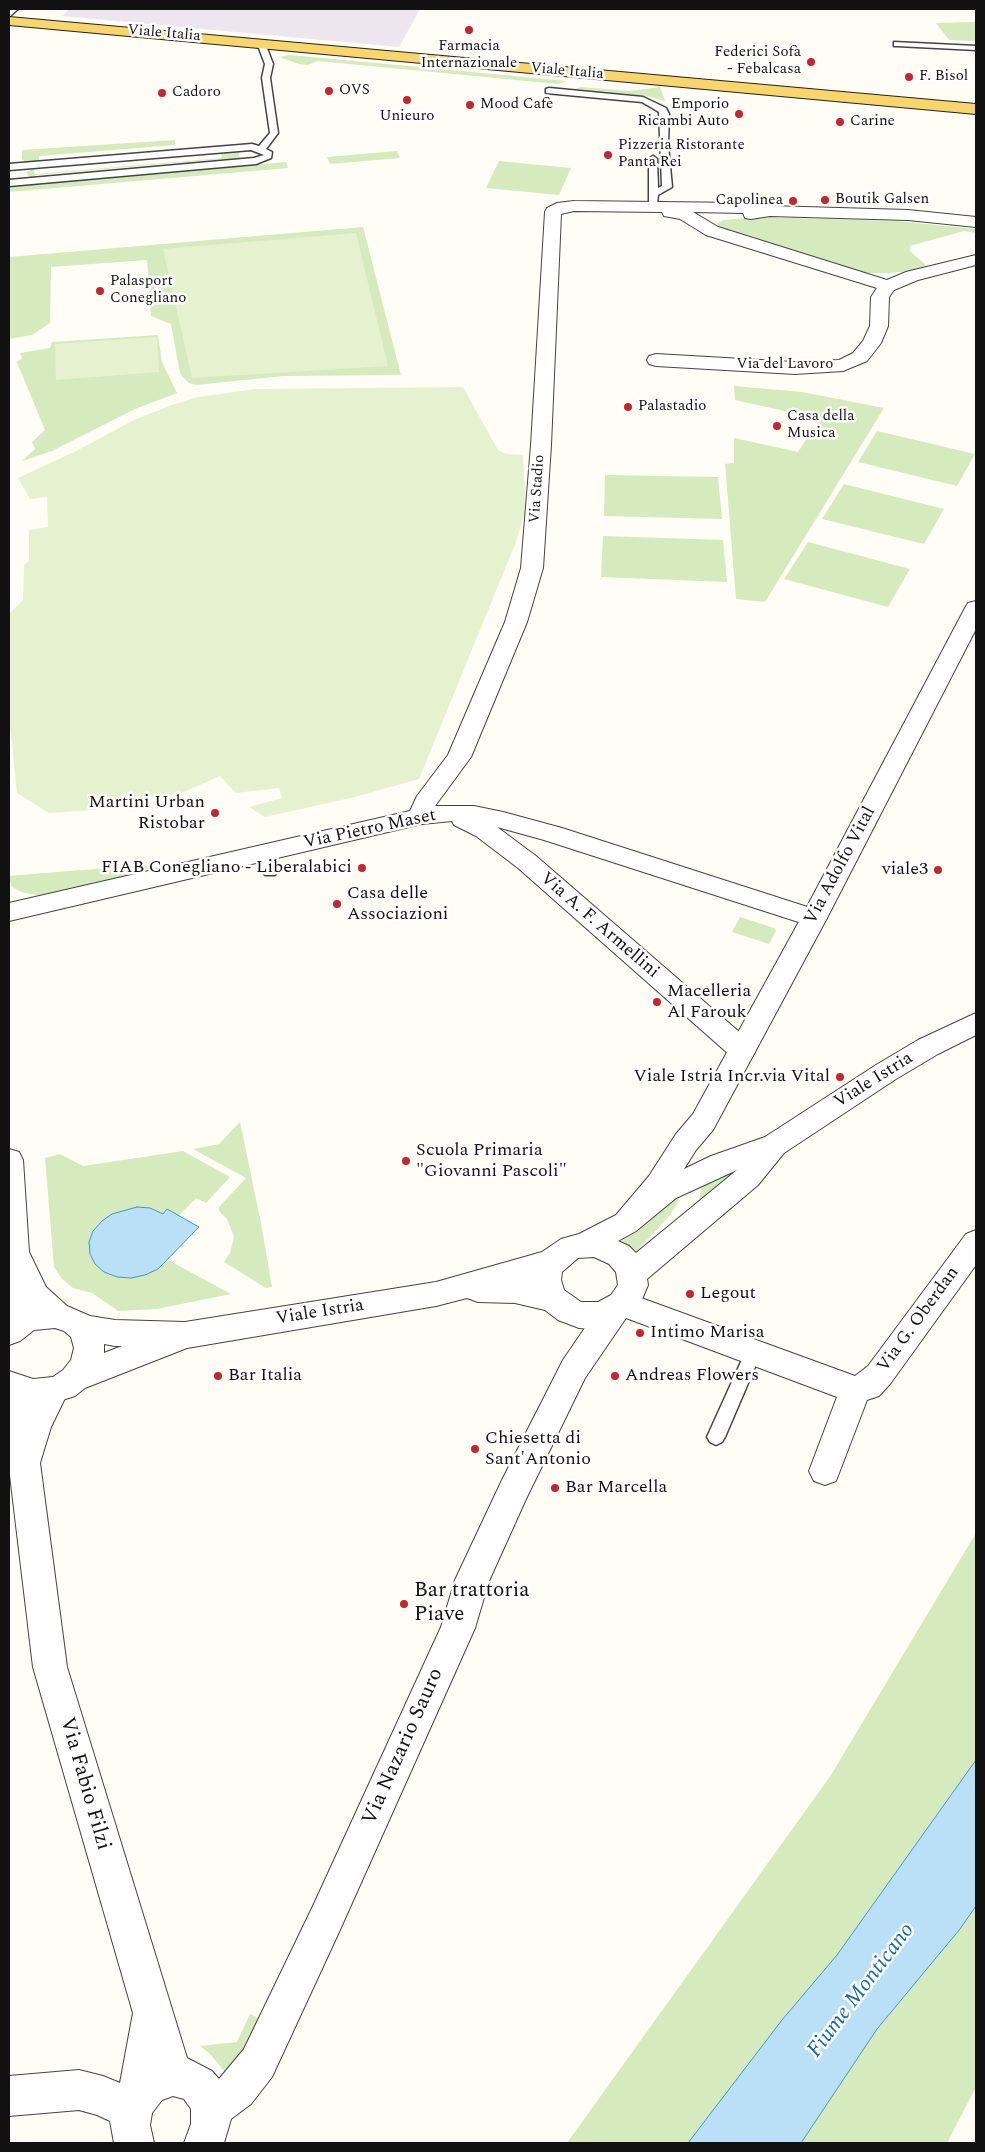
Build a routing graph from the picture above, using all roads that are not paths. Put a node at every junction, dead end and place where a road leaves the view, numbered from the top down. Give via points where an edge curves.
1 (14, 9) edge
2 (9, 15) edge
3 (9, 21) edge
4 (261, 43) junction
5 (897, 44) dead end
6 (976, 48) edge
7 (548, 90) dead end
8 (976, 109) edge
9 (262, 148) junction
10 (653, 158) dead end
11 (9, 167) edge
12 (9, 183) edge
13 (654, 201) junction
14 (770, 211) junction
15 (685, 215) junction
16 (976, 222) edge
17 (976, 260) edge
18 (888, 286) junction
19 (656, 360) dead end
20 (976, 608) edge
21 (459, 757) junction
22 (454, 813) junction
23 (422, 816) junction
24 (553, 834) junction
25 (527, 862) junction
26 (9, 912) edge
27 (814, 918) junction
28 (976, 1023) edge
29 (742, 1050) junction
30 (703, 1122) junction
31 (775, 1145) junction
32 (9, 1160) edge
33 (693, 1178) junction
34 (626, 1223) junction
35 (976, 1242) edge
36 (584, 1245) junction
37 (14, 1252) junction
38 (552, 1262) junction
39 (641, 1267) junction
40 (454, 1290) junction
41 (553, 1299) junction
42 (619, 1307) junction
43 (578, 1315) junction
44 (69, 1322) junction
45 (9, 1326) edge
46 (9, 1332) edge
47 (185, 1335) junction
48 (753, 1353) junction
49 (574, 1369) junction
50 (63, 1384) junction
51 (12, 1386) edge
52 (855, 1390) junction
53 (716, 1437) dead end
54 (25, 1466) junction
55 (825, 1471) dead end
56 (151, 2009) junction
57 (174, 2076) junction
58 (9, 2096) edge
59 (135, 2117) edge
60 (208, 2126) edge

1 - 2 lane
3 - 4 main road, Viale Italia
4 - 8 main road, Viale Italia
4 - 9 lane via 269,64 266,78 274,133
5 - 6 lane
7 - 13 lane via 642,100 663,110 667,187
9 - 11 lane
9 - 12 lane via 268,156 256,161
10 - 13 lane
13 - 14 street
13 - 15 street
13 - 21 street, Via Stadio via 563,207 552,215 532,568 516,622
14 - 15 street via 717,216
14 - 16 street via 908,215
15 - 18 street via 712,231
17 - 18 street
18 - 19 street, Via del Lavoro via 880,297 879,326 872,344 860,357 843,365 795,368
20 - 27 street, Via Adolfo Vital
21 - 22 street, Via Stadio
21 - 23 street, Via Stadio via 422,808
22 - 23 street, Via Pietro Maset
22 - 24 street, Via Pietro Maset via 503,820
22 - 25 street, Via A. F. Armellini via 485,830
23 - 26 street, Via Pietro Maset via 267,863
24 - 25 street via 541,836 525,845 523,852
24 - 27 street, Via Pietro Maset
25 - 29 street, Via A. F. Armellini
27 - 29 street, Via Adolfo Vital
28 - 31 street, Viale Istria via 895,1067
29 - 30 street, Via Adolfo Vital
30 - 31 street via 705,1135 720,1151 731,1153
30 - 33 street, Via Adolfo Vital
30 - 34 street, Via Adolfo Vital via 659,1184
31 - 33 street, Viale Istria via 721,1164
31 - 39 street, Viale Istria via 748,1177
32 - 37 street
33 - 34 street, Viale Istria via 666,1190
33 - 39 street via 683,1214
34 - 36 street, Viale Istria
35 - 52 street, Via G. Oberdan via 879,1375 868,1386
36 - 38 street, Viale Istria via 571,1247
36 - 39 street via 597,1245 614,1252 627,1264
37 - 44 street via 34,1296
37 - 45 street
38 - 40 street, Viale Istria
38 - 41 street via 546,1280
39 - 42 street
40 - 41 street, Viale Istria via 515,1291
40 - 47 street, Viale Istria
41 - 43 street, Viale Istria
42 - 43 street via 604,1314
42 - 48 street
42 - 49 street, Via Nazario Sauro
43 - 49 street, Via Nazario Sauro via 581,1340
44 - 46 street, Viale Istria via 30,1318
44 - 47 street, Viale Istria via 115,1333
44 - 50 street, Via Fabio Filzi via 87,1337 88,1359 82,1369
47 - 50 street, Viale Istria
48 - 52 street
48 - 53 lane
49 - 60 street, Via Nazario Sauro via 472,1580 458,1628 258,2063
50 - 51 street, Viale Istria via 33,1393
50 - 54 street, Via Fabio Filzi via 35,1426
51 - 54 street, Via Fabio Filzi
52 - 55 street
54 - 56 street, Via Fabio Filzi via 50,1667
56 - 57 street
56 - 59 street, Via Fabio Filzi
57 - 59 street via 148,2086
57 - 60 street via 187,2078 207,2095
58 - 59 street via 79,2090 103,2096

